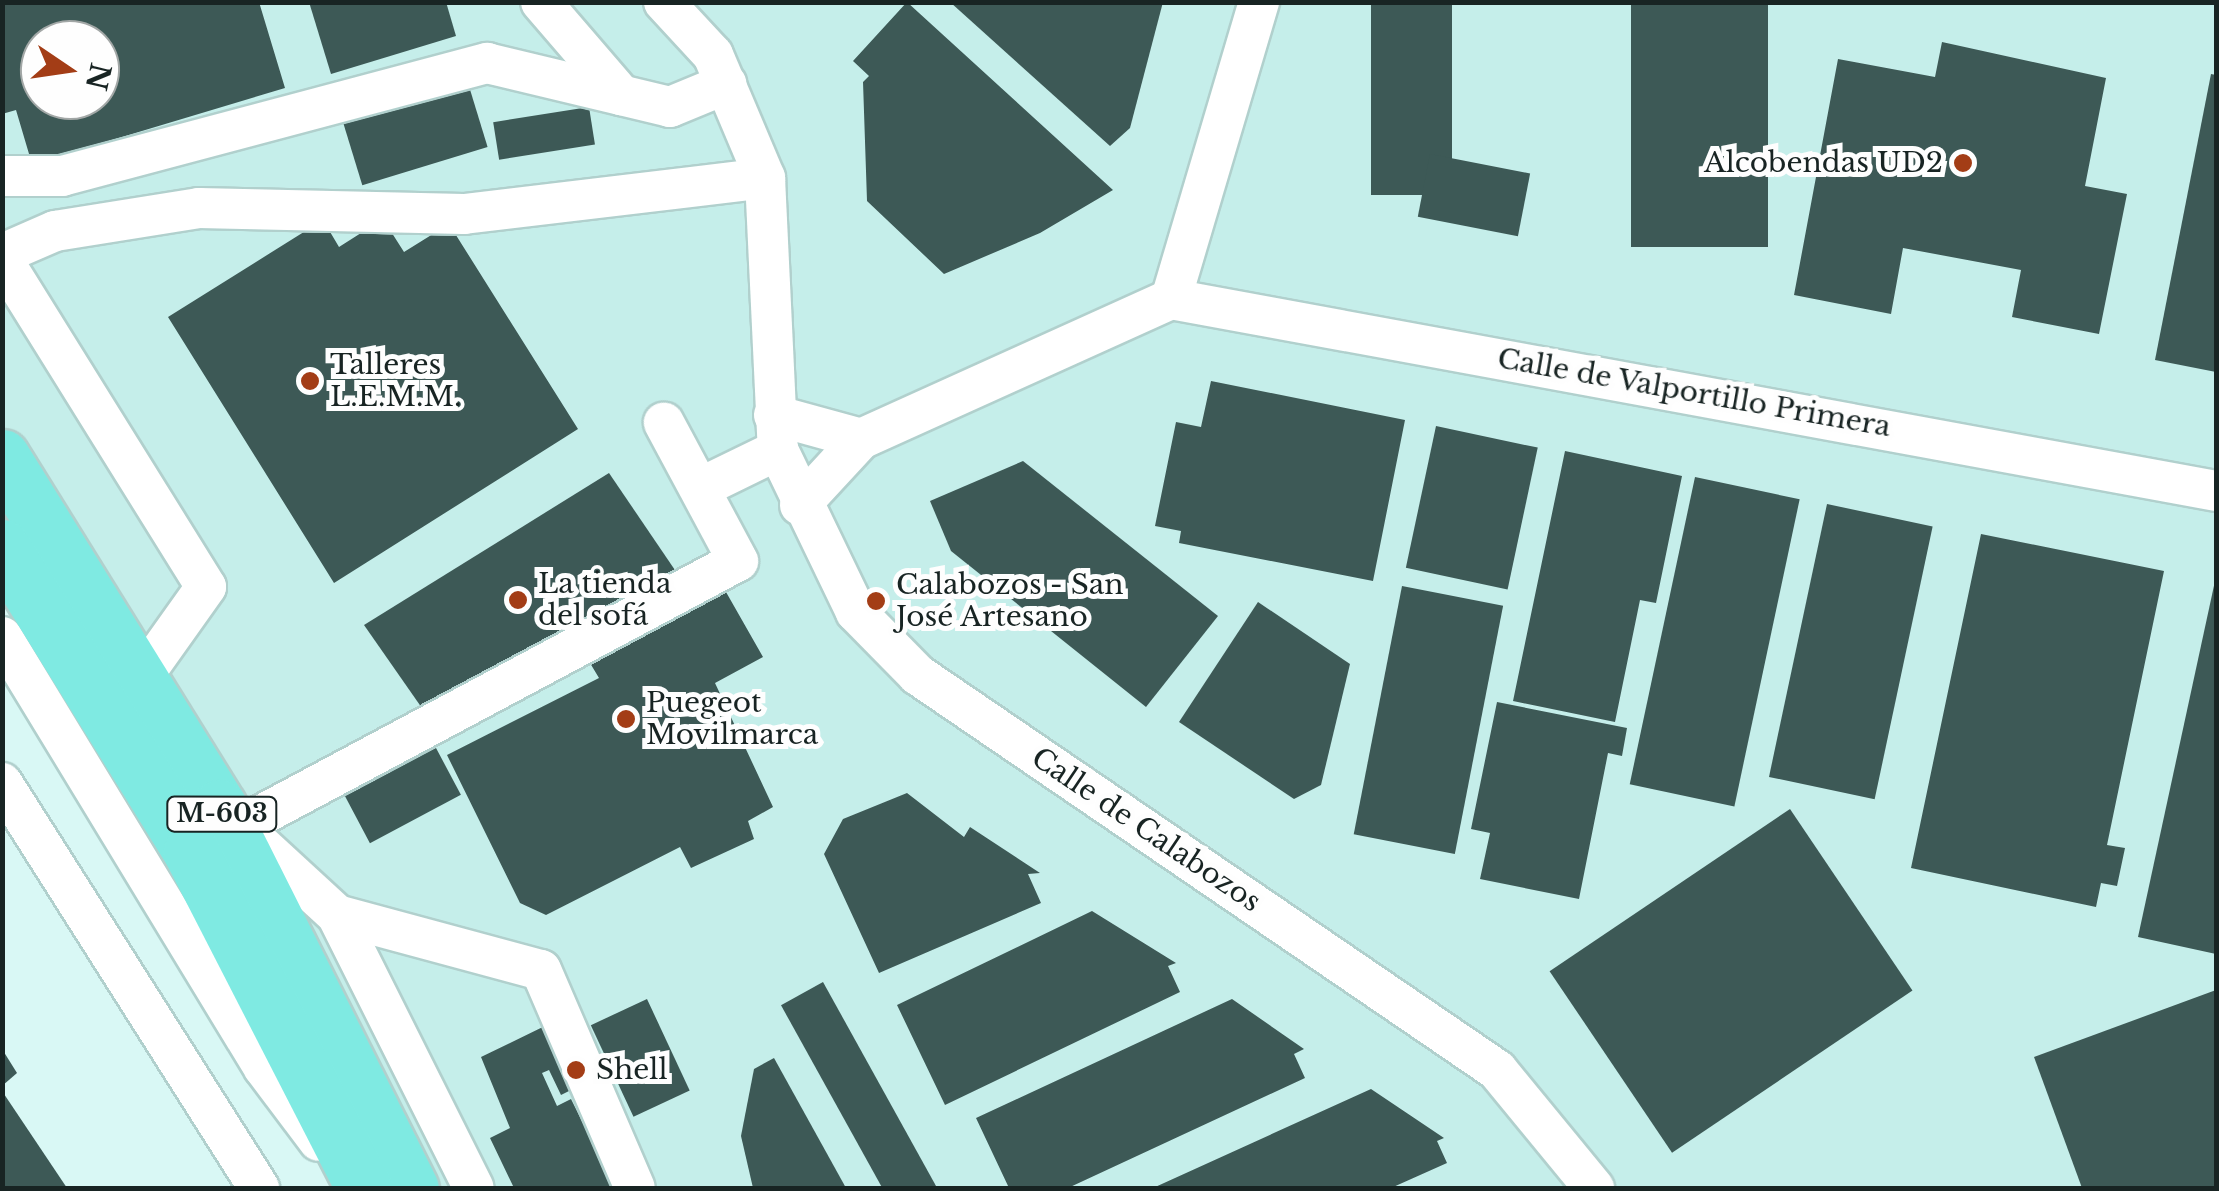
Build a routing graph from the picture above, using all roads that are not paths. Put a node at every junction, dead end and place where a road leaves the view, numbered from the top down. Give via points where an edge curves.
1 (541, 2) edge
2 (664, 2) edge
3 (1259, 2) edge
4 (726, 84) junction
5 (621, 96) junction
6 (2, 176) edge
7 (765, 178) junction
8 (2, 257) edge
9 (1171, 300) junction
10 (664, 423) dead end
11 (776, 432) junction
12 (861, 439) junction
13 (2, 457) edge
14 (700, 488) junction
15 (2216, 490) edge
16 (800, 505) junction
17 (2, 547) edge
18 (2, 637) edge
19 (2, 680) edge
20 (140, 680) junction
21 (2, 782) edge
22 (230, 817) junction
23 (338, 914) junction
24 (264, 1068) junction
25 (259, 1188) edge
26 (356, 1188) edge
27 (364, 1188) edge
28 (412, 1188) edge
29 (474, 1188) edge
30 (635, 1188) edge
31 (1594, 1188) edge

1 - 5 street
2 - 4 street via 713,55
3 - 9 street
4 - 5 street via 670,107
4 - 7 street
5 - 6 street via 486,63 62,176
7 - 8 street via 464,214 200,208 55,231
7 - 11 street, Calle de Calabozos
8 - 20 street via 206,587
9 - 12 street
9 - 15 street, Calle de Valportillo Primera
10 - 14 street
11 - 12 street
11 - 14 street
11 - 16 street, Calle de Calabozos
12 - 16 street
13 - 20 highway, M-603
14 - 22 street via 738,561
16 - 31 street, Calle de Calabozos via 856,612 918,675 1497,1070
17 - 27 highway, M-603 via 191,852
18 - 24 street
19 - 24 street
20 - 22 highway, M-603
21 - 25 street
22 - 23 street
22 - 28 highway, M-603
23 - 29 street
23 - 30 street via 541,970
24 - 26 street

